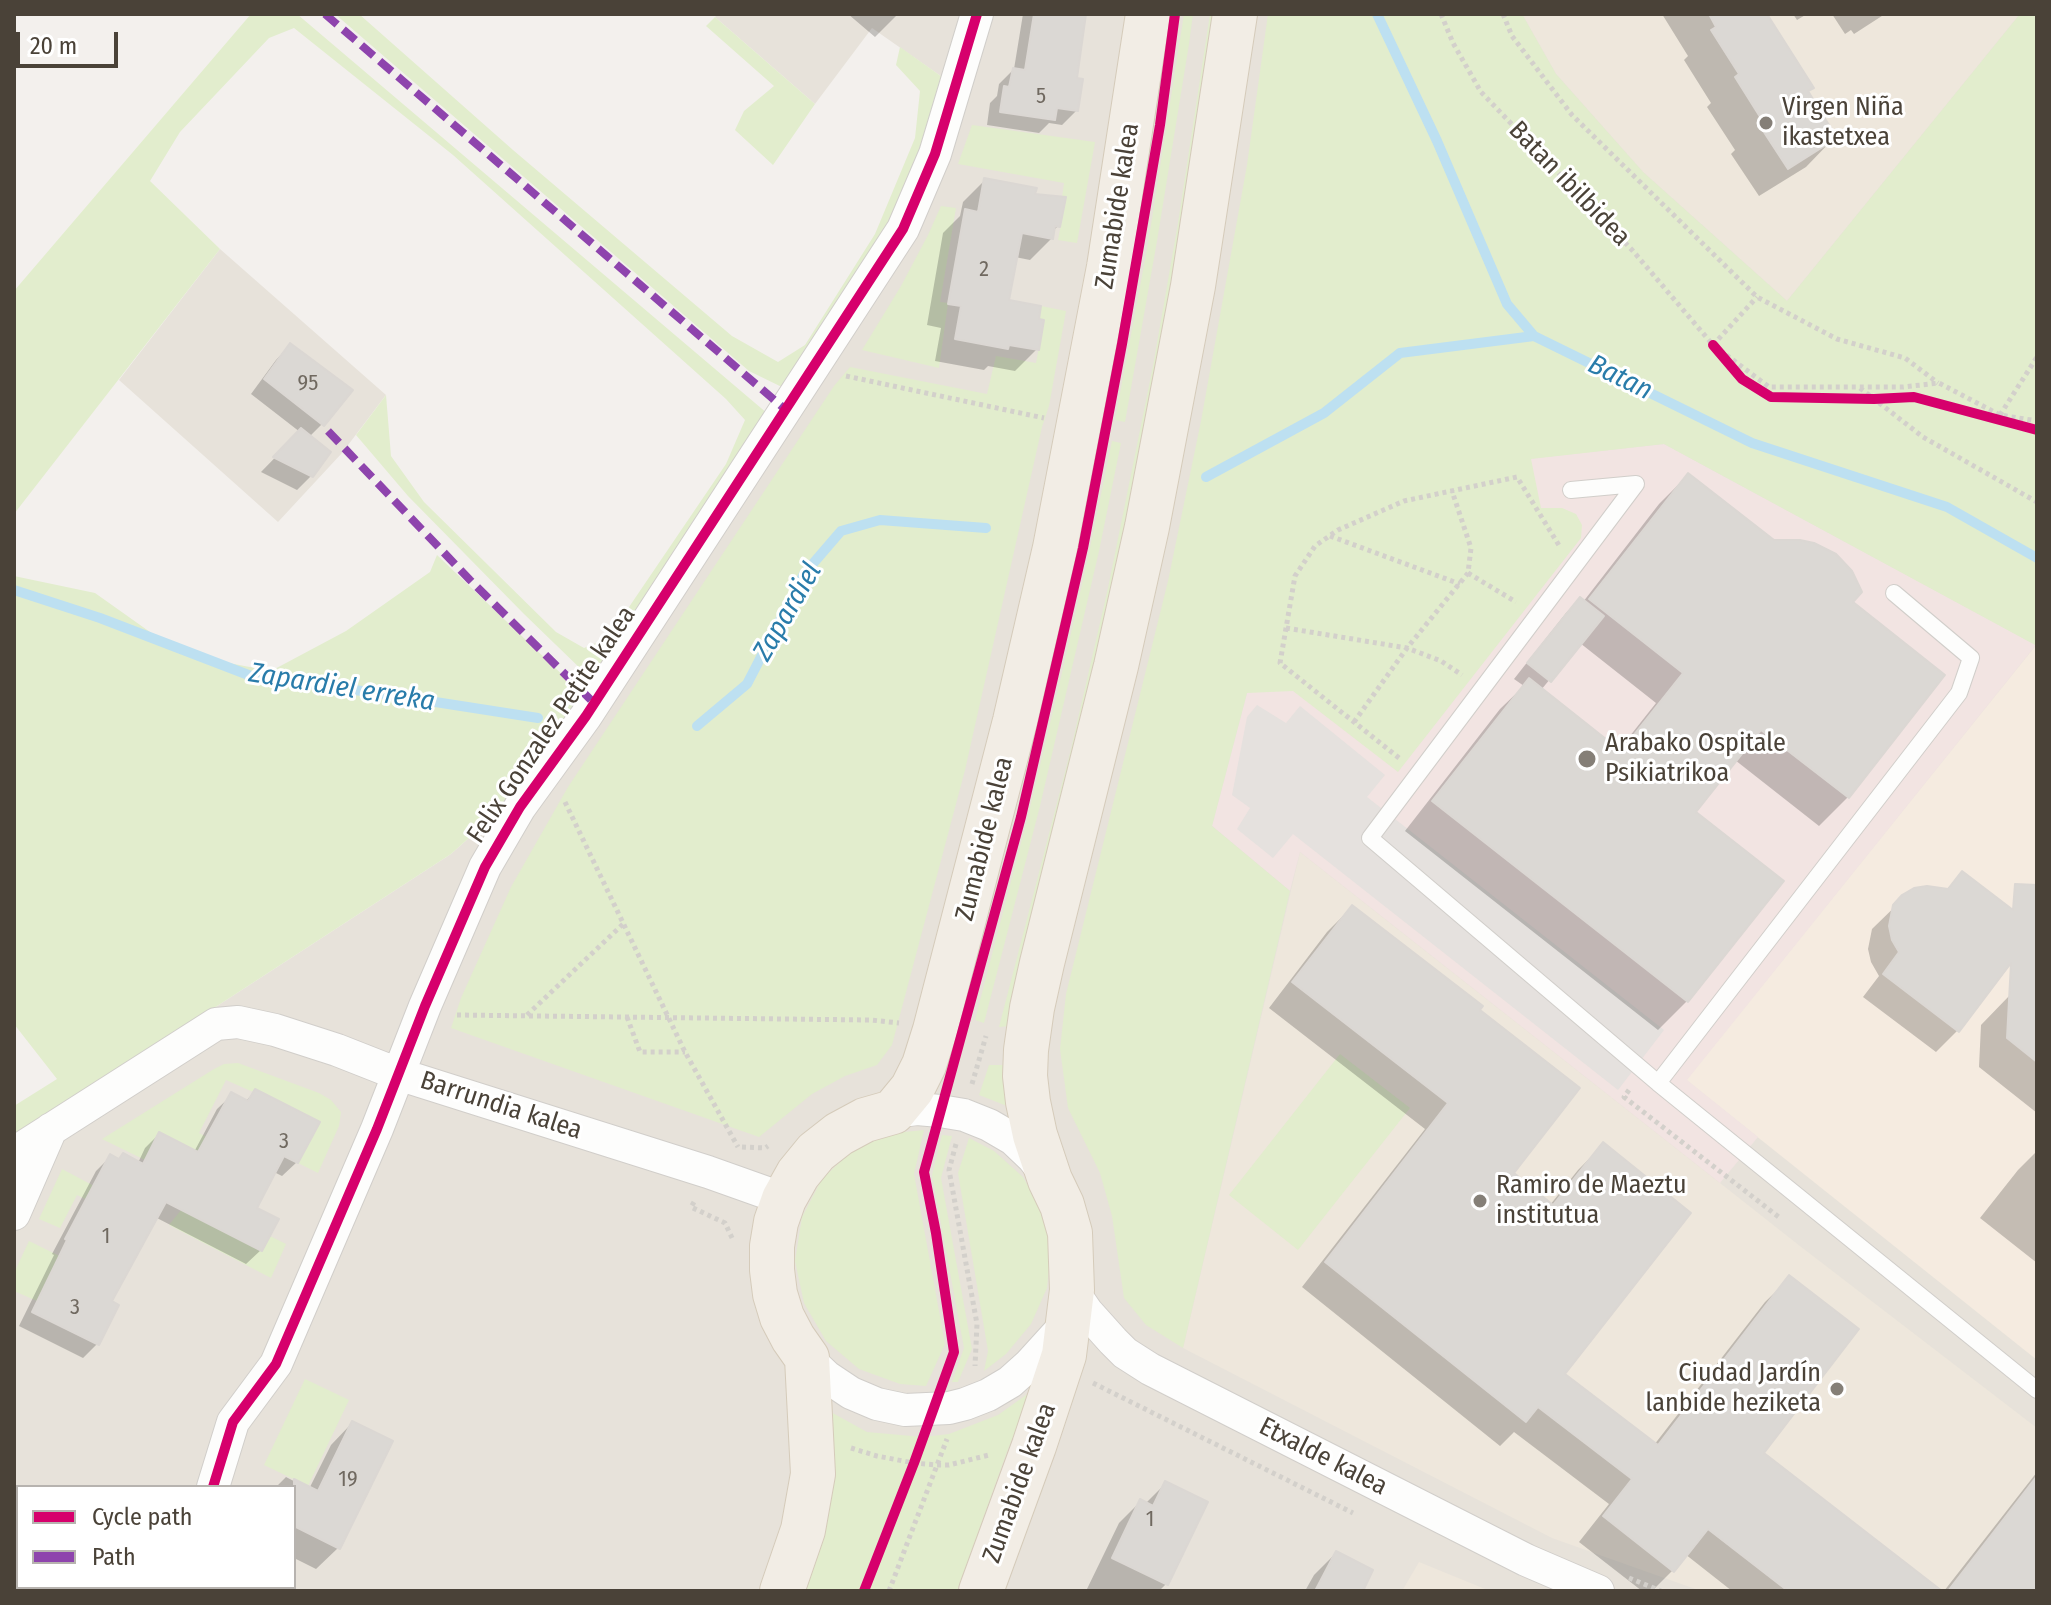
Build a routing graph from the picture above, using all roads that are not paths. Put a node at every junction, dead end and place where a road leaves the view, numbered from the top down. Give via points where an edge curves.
1 (977, 14) edge
2 (1148, 14) edge
3 (1235, 14) edge
4 (1571, 490) dead end
5 (1894, 593) dead end
6 (398, 1074) junction
7 (1658, 1083) junction
8 (893, 1112) junction
9 (51, 1129) junction
10 (14, 1153) edge
11 (1050, 1180) junction
12 (784, 1199) junction
13 (14, 1214) edge
14 (1071, 1305) junction
15 (807, 1358) junction
16 (2037, 1390) edge
17 (214, 1485) edge
18 (782, 1591) edge
19 (981, 1591) edge
20 (1598, 1591) edge

1 - 6 street, Felix Gonzalez Petite kalea via 935,154 903,229 586,716 513,819 485,867
2 - 8 main road, Zumabide kalea via 1080,425 1015,721 935,1030 912,1089
3 - 11 main road, Zumabide kalea via 1193,286 1147,527 1026,1050 1028,1102
4 - 7 lane via 1636,484 1370,838
5 - 7 lane via 1971,658 1959,693
6 - 9 street, Barrundia kalea via 275,1030 238,1022 216,1024
6 - 12 street, Barrundia kalea
6 - 17 street, Felix Gonzalez Petite kalea via 276,1364 233,1422
7 - 16 lane
8 - 11 street via 940,1111 989,1125 1013,1139
8 - 12 main road via 865,1120 816,1152
9 - 10 street
9 - 13 street
11 - 14 main road, Zumabide kalea via 1070,1233
12 - 15 main road via 772,1246 775,1294 782,1317
14 - 15 street via 1029,1365 1010,1382 965,1404 933,1410 877,1404 851,1393
14 - 19 main road, Zumabide kalea via 1064,1355
14 - 20 street, Etxalde kalea via 1087,1312 1125,1353 1187,1389
15 - 18 main road via 813,1474 803,1530

